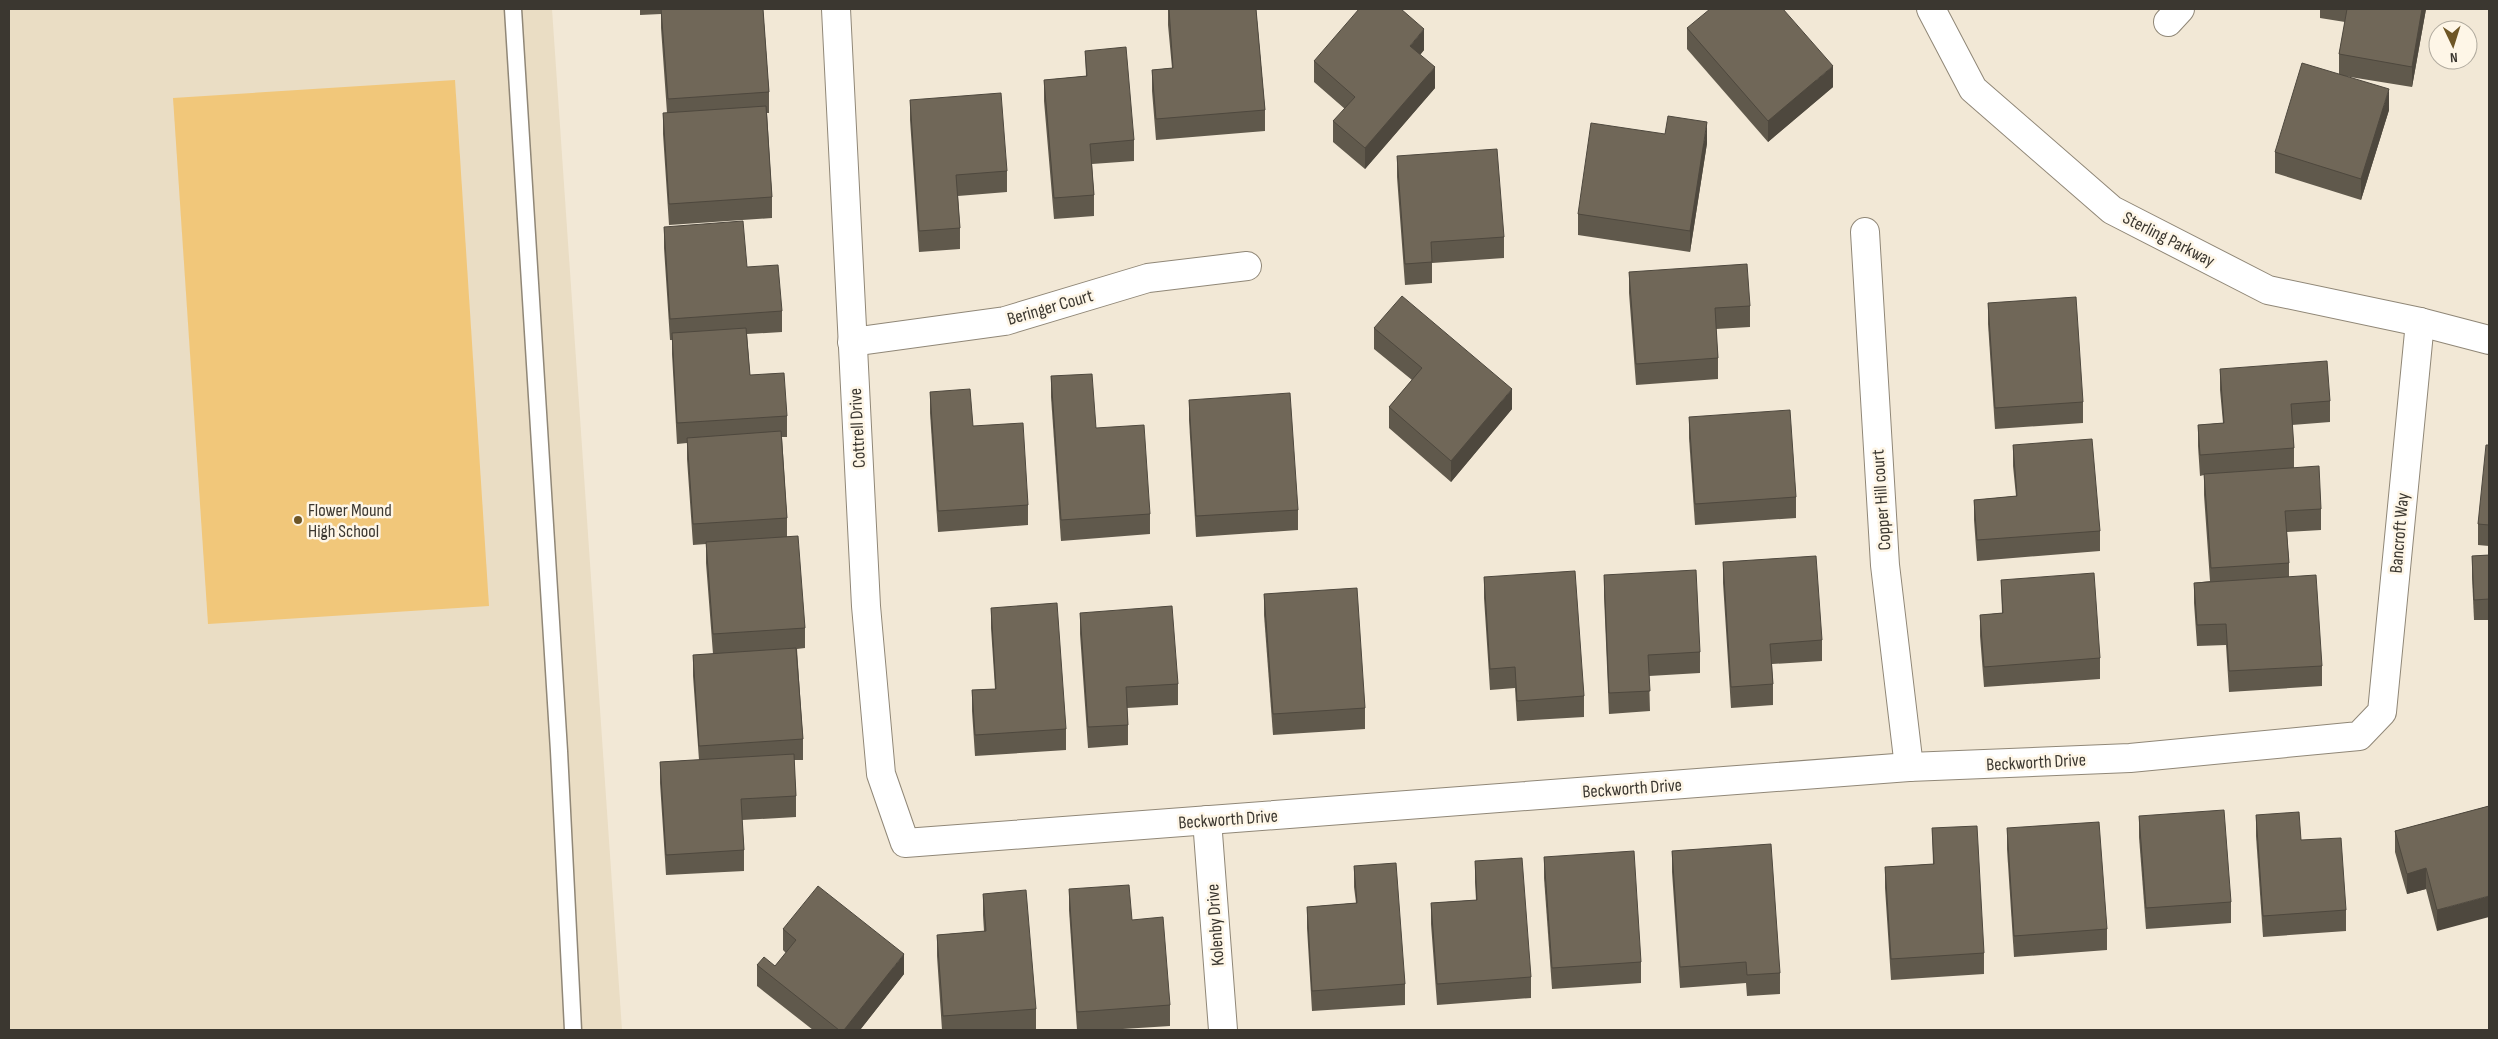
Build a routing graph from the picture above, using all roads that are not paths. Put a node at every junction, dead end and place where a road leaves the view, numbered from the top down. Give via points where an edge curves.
1 (513, 9) edge
2 (836, 9) edge
3 (1932, 9) edge
4 (1865, 232) dead end
5 (1247, 266) dead end
6 (2420, 322) junction
7 (2489, 340) edge
8 (852, 342) junction
9 (2359, 736) joint
10 (1909, 767) junction
11 (1206, 820) junction
12 (906, 843) joint
13 (573, 1030) edge
14 (1223, 1030) edge

1 - 13 lane via 558,732
2 - 8 street, Cottrell Drive
3 - 6 street, Sterling Parkway via 1973,89 2112,210 2268,290
4 - 10 street, Copper Hill court via 1886,565
5 - 8 street, Beringer Court via 1148,278 1005,321
6 - 7 street, Sterling Parkway
6 - 9 street, Bancroft Way via 2382,712
8 - 12 street, Cottrell Drive via 866,606 881,774
9 - 10 street, Beckworth Drive via 2130,758
10 - 11 street, Beckworth Drive
11 - 12 street, Beckworth Drive
11 - 14 street, Kolenby Drive

